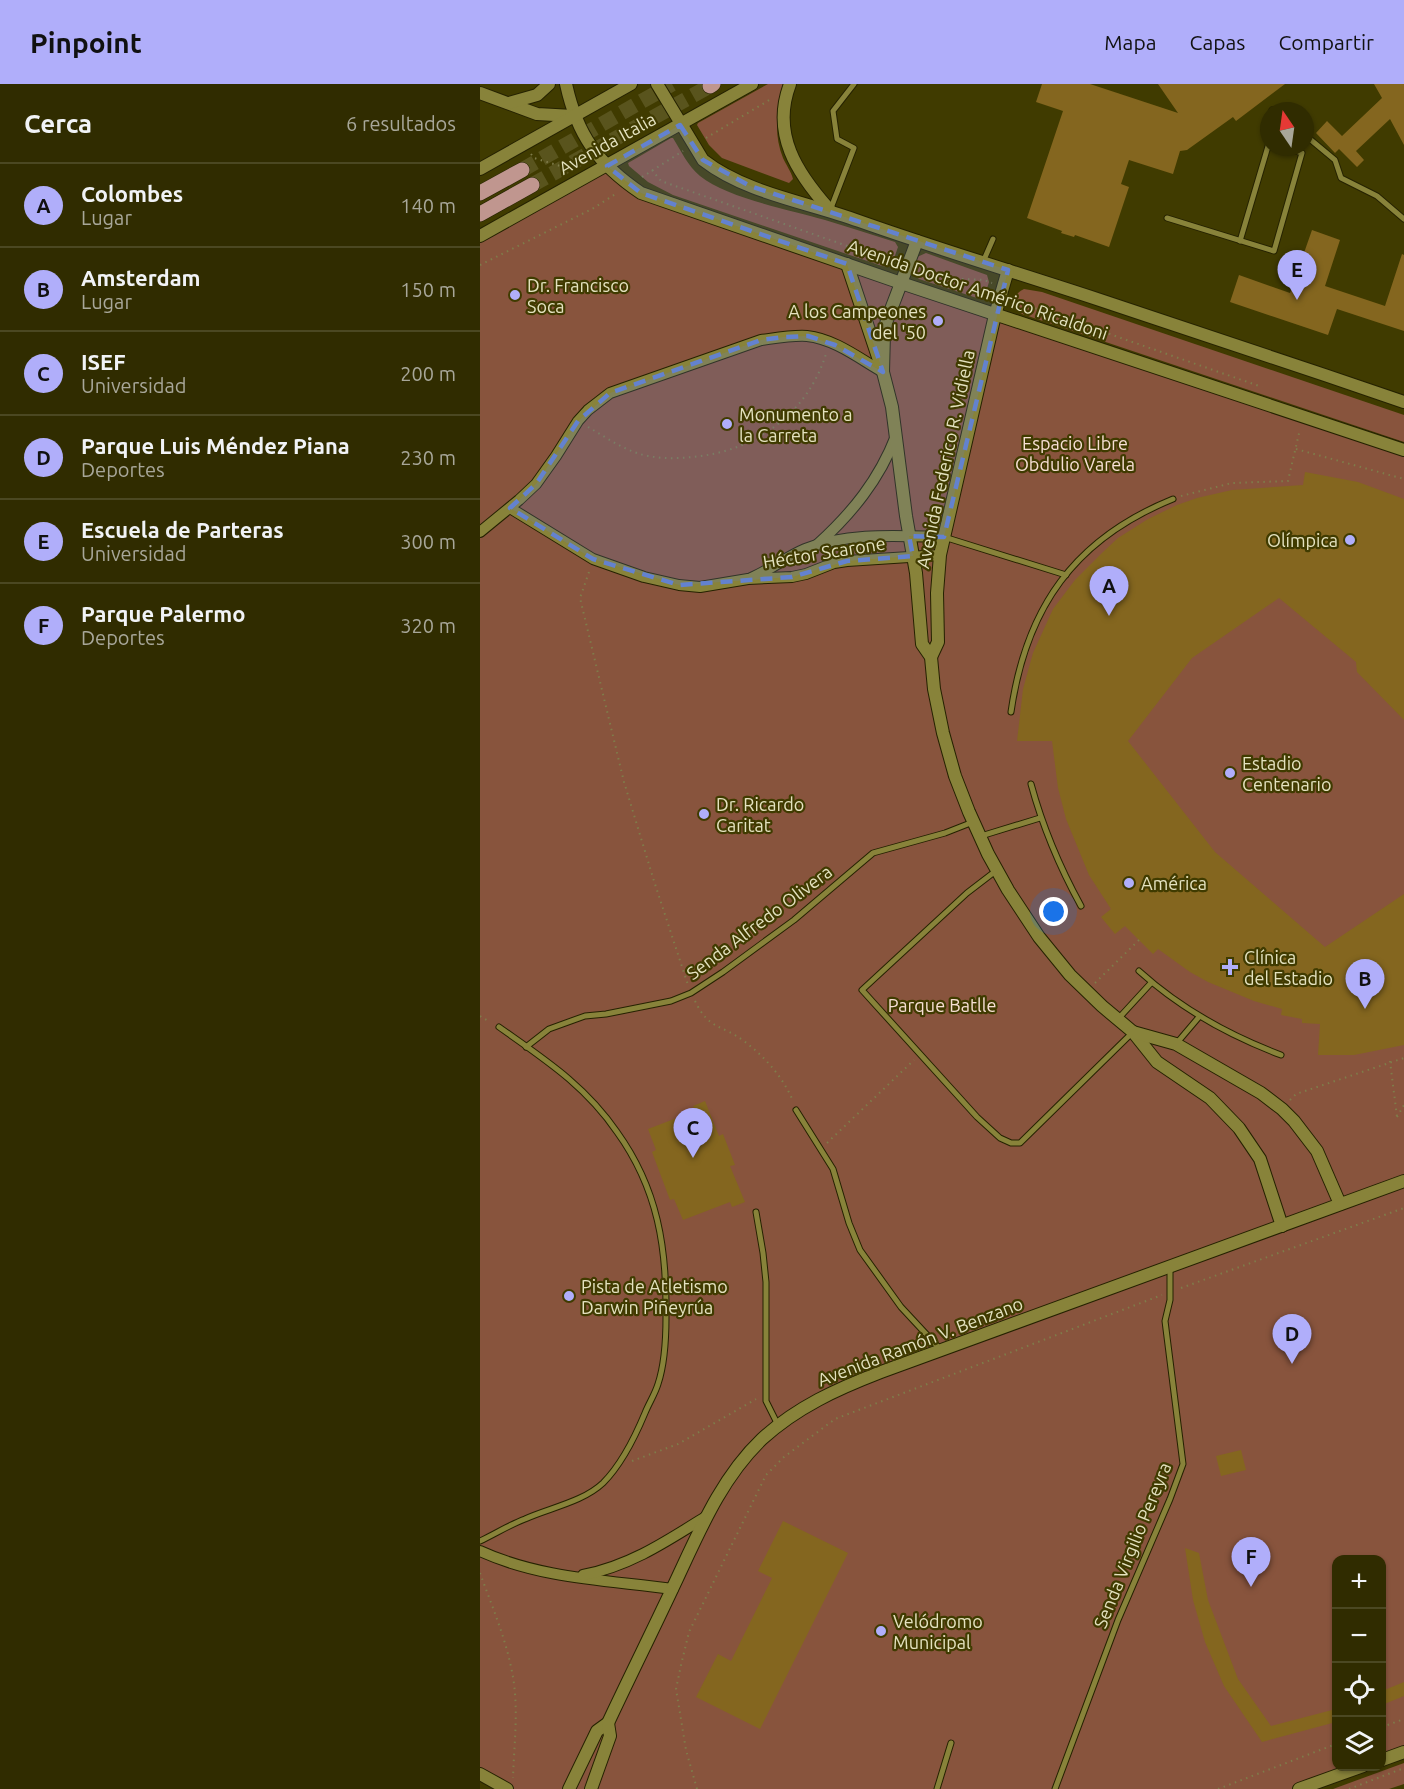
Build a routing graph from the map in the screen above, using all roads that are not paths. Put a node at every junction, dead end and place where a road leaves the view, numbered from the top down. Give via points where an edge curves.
1 (549, 84) edge
2 (566, 84) edge
3 (631, 84) edge
4 (657, 84) edge
5 (752, 84) edge
6 (790, 84) edge
7 (854, 84) edge
8 (480, 93) edge
9 (509, 103) junction
10 (575, 116) junction
11 (680, 125) junction
12 (1314, 142) edge
13 (1265, 156) edge
14 (1301, 156) edge
15 (607, 166) junction
16 (480, 169) edge
17 (522, 170) tunnel mouth
18 (532, 185) tunnel mouth
19 (480, 193) edge
20 (830, 210) junction
21 (480, 214) edge
22 (1167, 218) dead end
23 (1404, 219) edge
24 (480, 236) edge
25 (993, 239) dead end
26 (917, 241) junction
27 (1240, 241) junction
28 (983, 262) junction
29 (847, 264) junction
30 (1008, 270) junction
31 (901, 283) junction
32 (995, 315) junction
33 (883, 372) junction
34 (1404, 402) edge
35 (896, 436) junction
36 (1404, 450) edge
37 (1173, 499) road end
38 (510, 508) junction
39 (480, 532) edge
40 (909, 536) junction
41 (944, 537) junction
42 (815, 546) junction
43 (940, 555) junction
44 (913, 556) junction
45 (1066, 575) junction
46 (748, 579) junction
47 (930, 657) junction
48 (1011, 712) dead end
49 (1031, 784) dead end
50 (1040, 818) junction
51 (973, 822) junction
52 (979, 836) junction
53 (997, 870) junction
54 (1082, 906) dead end
55 (1139, 972) dead end
56 (1151, 982) junction
57 (1199, 1017) junction
58 (1117, 1020) junction
59 (499, 1028) dead end
60 (1133, 1032) junction
61 (1176, 1044) junction
62 (526, 1047) junction
63 (1281, 1055) dead end
64 (796, 1110) road end
65 (1404, 1181) edge
66 (1340, 1204) junction
67 (756, 1212) dead end
68 (1282, 1226) junction
69 (1170, 1267) junction
70 (942, 1350) junction
71 (778, 1425) junction
72 (707, 1516) junction
73 (480, 1541) edge
74 (480, 1551) edge
75 (571, 1578) junction
76 (673, 1589) junction
77 (608, 1723) junction
78 (951, 1743) dead end
79 (1404, 1752) edge
80 (1386, 1759) edge
81 (1352, 1771) edge
82 (480, 1774) edge
83 (510, 1783) edge
84 (569, 1789) edge
85 (591, 1789) edge
86 (936, 1789) edge
87 (1056, 1789) edge
88 (1300, 1789) edge

1 - 9 street via 537,95
2 - 10 street, Avenida Doctor Américo Ricaldoni
3 - 10 street
4 - 11 street, Avenida Doctor Américo Ricaldoni
5 - 11 street, Avenida Italia
6 - 20 street via 786,141 807,184
7 - 20 lane via 833,111 837,139 854,148
8 - 9 street
9 - 10 street via 537,114
10 - 15 street, Avenida Doctor Américo Ricaldoni via 582,134
10 - 16 street
11 - 15 street, Avenida Italia
11 - 20 street, Avenida Doctor Américo Ricaldoni via 703,160 714,169 750,186
12 - 23 lane via 1335,160 1341,178 1377,196
13 - 27 lane
14 - 27 lane via 1274,251
15 - 24 street, Avenida Italia
15 - 29 street, Avenida Doctor Américo Ricaldoni via 641,193
17 - 19 main road
18 - 21 main road
20 - 26 street, Avenida Doctor Américo Ricaldoni
22 - 27 lane
25 - 28 lane
26 - 28 street, Avenida Doctor Américo Ricaldoni
26 - 31 street, Avenida Federico R. Vidiella
28 - 30 street, Avenida Doctor Américo Ricaldoni
29 - 31 street, Avenida Doctor Américo Ricaldoni
29 - 33 street, Avenida Federico R. Vidiella
30 - 32 street, Avenida Federico R. Vidiella
30 - 34 street, Avenida Doctor Américo Ricaldoni
31 - 32 street, Avenida Doctor Américo Ricaldoni
31 - 33 street, Avenida Federico R. Vidiella via 884,333
32 - 36 street, Avenida Doctor Américo Ricaldoni
32 - 41 street, Avenida Federico R. Vidiella
33 - 35 street, Avenida Federico R. Vidiella
33 - 38 street via 830,343 808,336 784,337 761,340 610,393 578,421 536,484
35 - 40 street, Avenida Federico R. Vidiella
35 - 42 street, Héctor Scarone via 861,500
37 - 45 lane via 1125,522 1090,549
38 - 39 street
38 - 46 street, Héctor Scarone via 593,559 644,577 700,587
40 - 41 street, Héctor Scarone
40 - 42 street, Héctor Scarone via 846,538
40 - 44 street, Avenida Federico R. Vidiella
41 - 43 street, Avenida Federico R. Vidiella
41 - 45 lane
42 - 46 street, Héctor Scarone
43 - 44 street, Héctor Scarone
43 - 47 street, Avenida Federico R. Vidiella via 938,642
44 - 46 street, Héctor Scarone via 847,561 792,577
44 - 47 street, Avenida Federico R. Vidiella via 922,644
45 - 48 lane via 1034,625 1020,663
47 - 51 street, Avenida Federico R. Vidiella via 943,733
49 - 50 lane
50 - 52 lane
50 - 54 lane
51 - 52 street, Avenida Federico R. Vidiella
51 - 62 lane, Senda Alfredo Olivera via 873,854 794,920 691,993 585,1016 549,1029
52 - 53 street, Avenida Federico R. Vidiella
53 - 58 street, Avenida Federico R. Vidiella via 1039,937
53 - 60 lane via 967,892 862,990 950,1089 1000,1138 1011,1143 1020,1143
55 - 56 lane
56 - 57 lane
56 - 58 lane
57 - 61 lane
57 - 63 lane
58 - 60 street, Avenida Federico R. Vidiella
59 - 62 lane
60 - 61 street, Avenida Federico R. Vidiella
60 - 68 street, Avenida Federico R. Vidiella via 1157,1062 1210,1098 1239,1128 1260,1159
61 - 66 street, Avenida Federico R. Vidiella via 1282,1109 1317,1151
62 - 73 lane via 582,1089 617,1131 643,1174 658,1220 666,1267 666,1339 658,1385 616,1467 602,1483 587,1494
64 - 70 lane via 833,1169 860,1250 901,1307
65 - 66 street, Avenida Ramón V. Benzano
66 - 68 street, Avenida Ramón V. Benzano
67 - 71 lane via 766,1282 766,1401
68 - 69 street, Avenida Ramón V. Benzano
69 - 70 street, Avenida Ramón V. Benzano
69 - 87 lane, Senda Virgilio Pereyra via 1170,1300 1165,1321 1183,1464 1118,1620
70 - 71 street, Avenida Ramón V. Benzano via 840,1388
71 - 72 street, Avenida Ramón V. Benzano via 746,1455
72 - 75 street via 634,1560
72 - 76 street, Avenida Ramón V. Benzano
74 - 75 street via 502,1562
75 - 76 street
76 - 77 street, Avenida Ramón V. Benzano
77 - 84 street, Avenida Ramón V. Benzano via 597,1731
77 - 85 street, Avenida Ramón V. Benzano via 610,1736
78 - 86 lane
79 - 80 street
81 - 88 street
82 - 83 street

